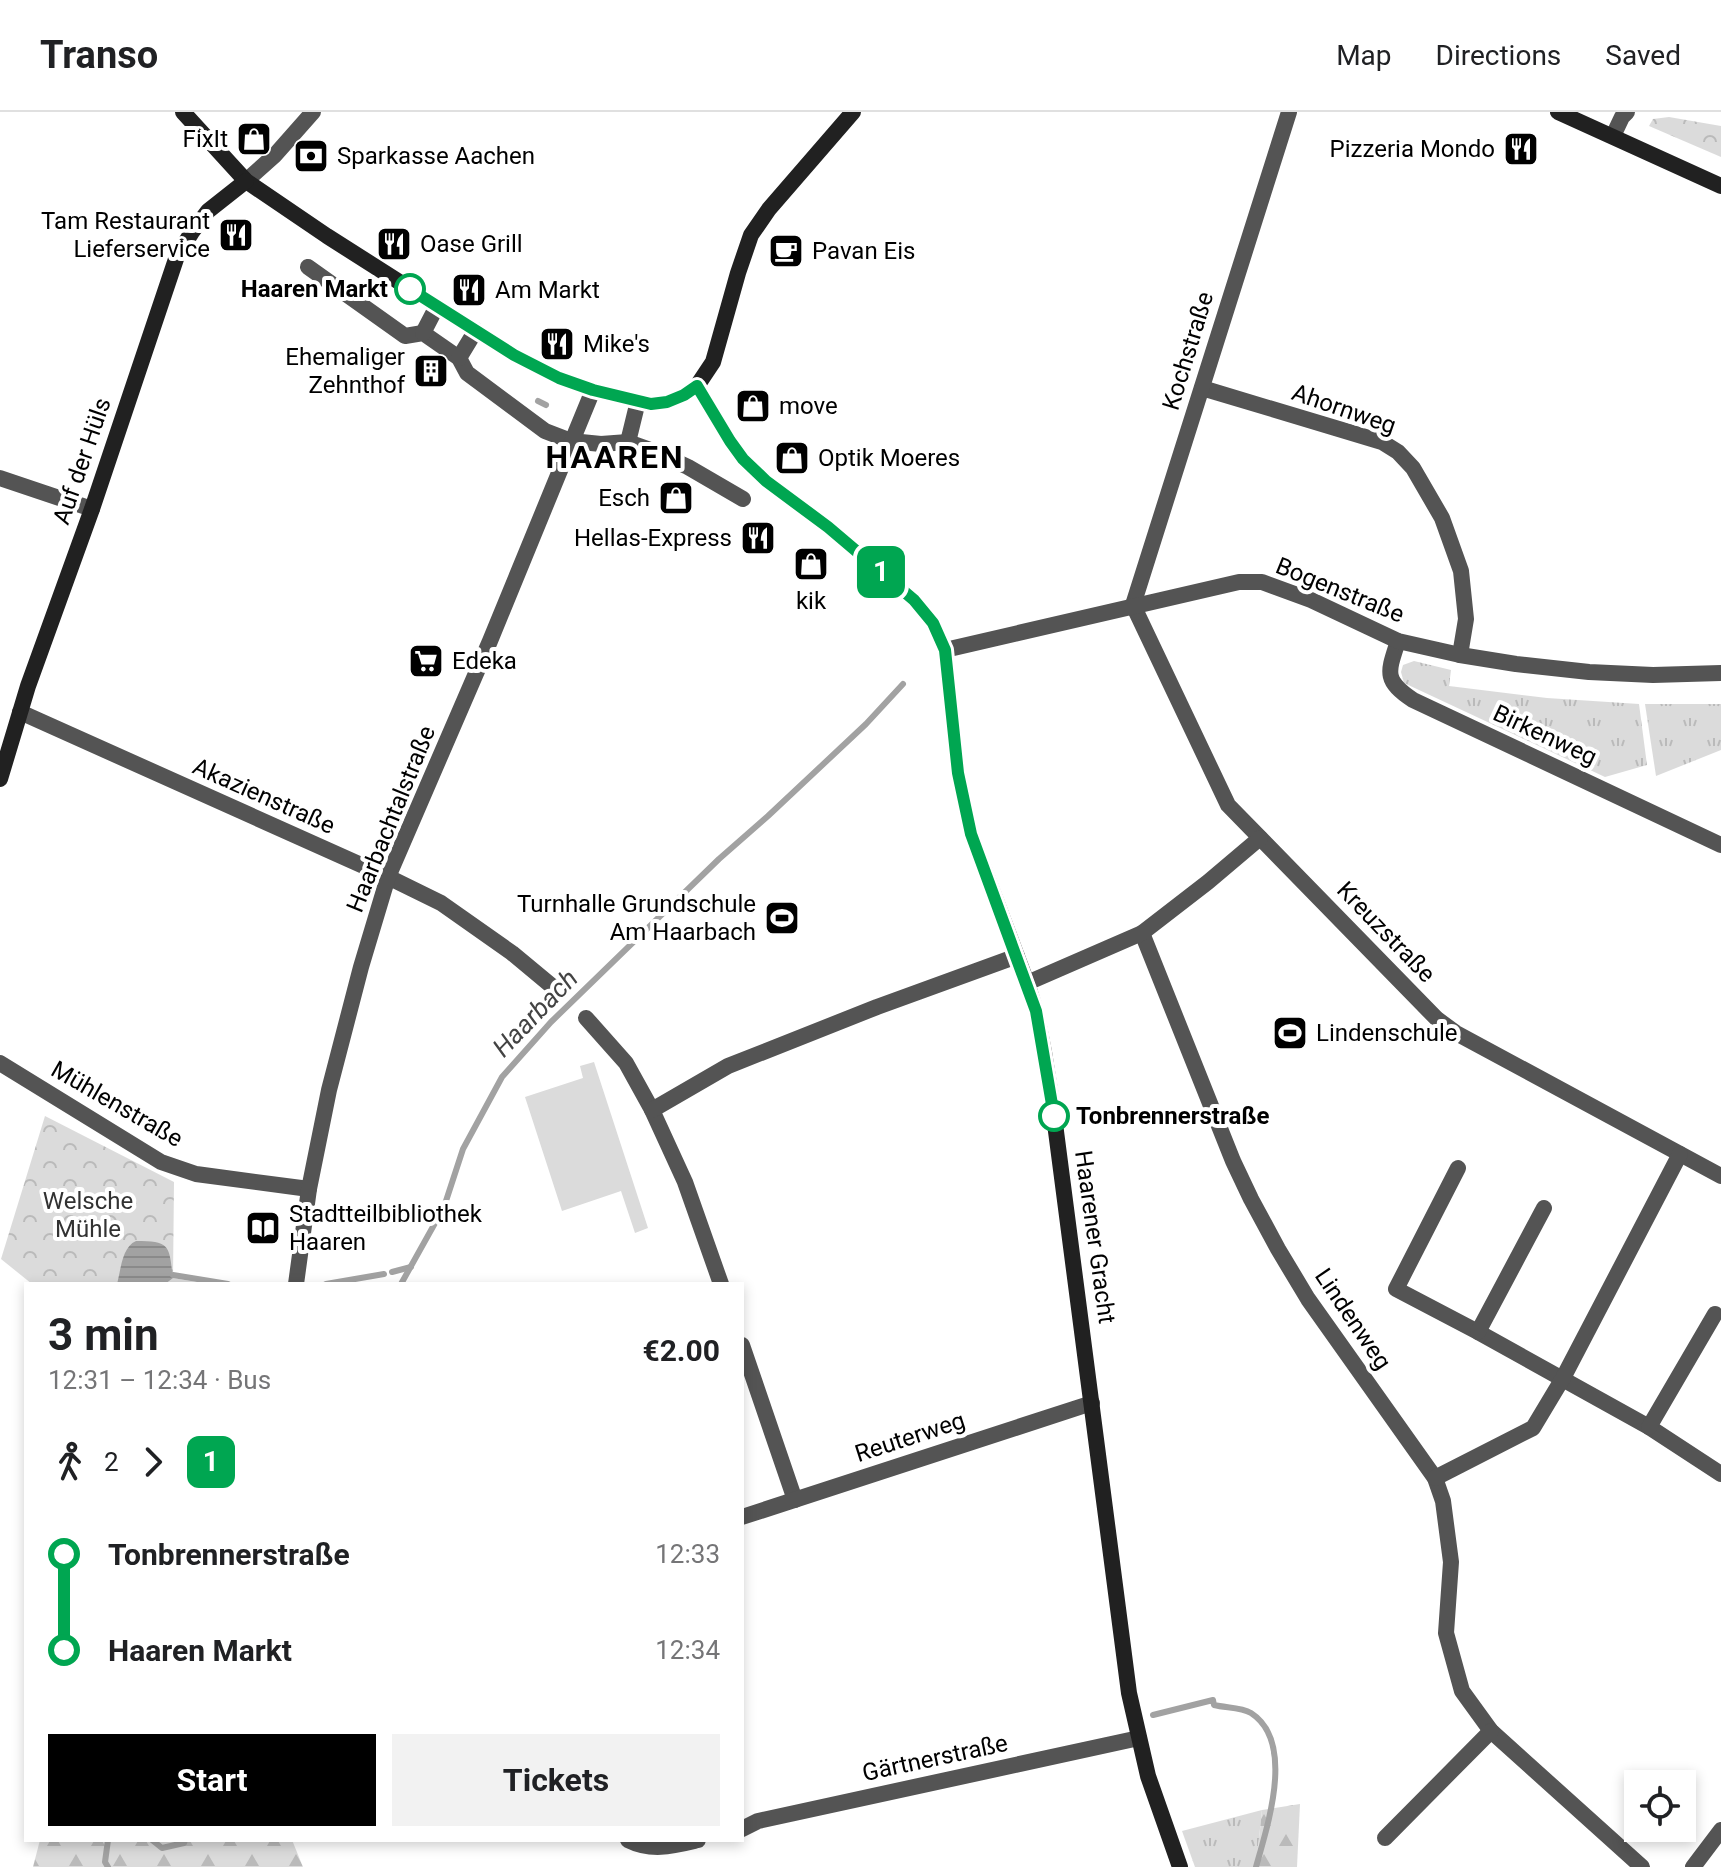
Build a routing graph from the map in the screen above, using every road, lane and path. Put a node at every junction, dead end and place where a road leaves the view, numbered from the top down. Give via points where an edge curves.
1 (183, 112) edge
2 (313, 112) edge
3 (853, 112) edge
4 (1289, 112) edge
5 (1558, 112) edge
6 (1627, 112) edge
7 (1613, 136) junction
8 (246, 181) junction
9 (1721, 186) edge
10 (308, 267) dead end
11 (437, 306) junction
12 (476, 330) junction
13 (423, 333) junction
14 (459, 358) junction
15 (697, 386) junction
16 (1202, 388) junction
17 (593, 390) junction
18 (638, 401) junction
19 (571, 441) junction
20 (628, 442) junction
21 (0, 478) edge
22 (743, 499) dead end
23 (92, 509) junction
24 (1133, 605) junction
25 (1398, 641) junction
26 (945, 650) junction
27 (1460, 655) junction
28 (1721, 673) edge
29 (20, 712) junction
30 (0, 776) edge
31 (1260, 838) junction
32 (1721, 845) edge
33 (388, 877) junction
34 (1142, 933) junction
35 (1017, 956) junction
36 (1027, 983) junction
37 (559, 992) dead end
38 (586, 1018) dead end
39 (0, 1063) edge
40 (652, 1110) junction
41 (1680, 1154) junction
42 (1458, 1168) dead end
43 (1721, 1176) edge
44 (309, 1189) junction
45 (1544, 1208) dead end
46 (296, 1282) edge
47 (720, 1282) edge
48 (1715, 1314) dead end
49 (1478, 1332) junction
50 (744, 1351) edge
51 (1563, 1378) junction
52 (1092, 1403) junction
53 (1649, 1427) junction
54 (1721, 1474) edge
55 (1435, 1478) junction
56 (795, 1500) junction
57 (744, 1516) edge
58 (1491, 1731) junction
59 (1139, 1738) junction
60 (744, 1828) edge
61 (1721, 1830) edge
62 (1385, 1838) dead end
63 (634, 1842) edge
64 (690, 1842) edge
65 (1180, 1867) edge
66 (1642, 1867) edge
67 (1693, 1867) edge

1 - 8 main road
2 - 8 street
3 - 15 main road via 751,235 713,362
4 - 16 street, Kochstraße
5 - 7 main road
6 - 7 street
7 - 9 main road
8 - 11 main road
8 - 23 main road, Auf der Hüls via 208,211 177,256
10 - 13 street via 405,336
11 - 12 main road
11 - 13 street
12 - 14 street
12 - 17 main road via 514,355
13 - 14 street
14 - 19 street via 467,373 545,431
15 - 18 main road via 667,402
15 - 26 main road, Haarener Gracht via 743,459 914,600 933,623
16 - 24 street, Kochstraße
16 - 27 street, Ahornweg via 1382,442 1404,458 1442,518 1461,571 1466,619
17 - 18 main road
17 - 19 street, Haarbachtalstraße
18 - 20 street
19 - 20 street
19 - 33 street, Haarbachtalstraße
20 - 22 street via 688,467
21 - 23 street
23 - 29 main road, Auf der Hüls
24 - 25 street, Bogenstraße via 1239,582 1262,582
24 - 26 street, Bogenstraße
24 - 31 street, Kreuzstraße via 1228,805
25 - 27 street, Bogenstraße
25 - 32 street, Birkenweg via 1389,670 1396,689 1413,700
26 - 35 main road, Haarener Gracht via 958,773 971,834
27 - 28 street, Bogenstraße via 1589,672
29 - 30 main road, Auf der Hüls
29 - 33 street, Akazienstraße
31 - 34 street
31 - 41 street, Kreuzstraße via 1437,1019
33 - 37 street, Akazienstraße via 441,903
33 - 44 street, Haarbachtalstraße via 329,1090
34 - 36 street
34 - 55 street, Lindenweg via 1233,1161 1271,1237 1308,1299
35 - 36 main road, Haarener Gracht
35 - 40 street via 728,1066
36 - 52 main road, Haarener Gracht via 1054,1116
38 - 40 street via 626,1063
39 - 44 street, Mühlenstraße via 161,1162 196,1174
40 - 47 street via 685,1182
41 - 43 street, Kreuzstraße
41 - 51 street
42 - 49 street via 1396,1289
44 - 46 street, Haarbachtalstraße
45 - 49 street
48 - 53 street
49 - 51 street
50 - 56 street
51 - 53 street
51 - 55 street via 1533,1428
52 - 56 street, Reuterweg
52 - 59 main road, Haarener Gracht
53 - 54 street
55 - 58 street, Lindenweg via 1451,1562 1446,1633 1462,1691
56 - 57 street, Reuterweg
58 - 62 street
58 - 66 street, Lindenweg
59 - 60 street, Gärtnerstraße
59 - 65 main road, Haarener Gracht
61 - 67 street
63 - 64 street via 652,1848

